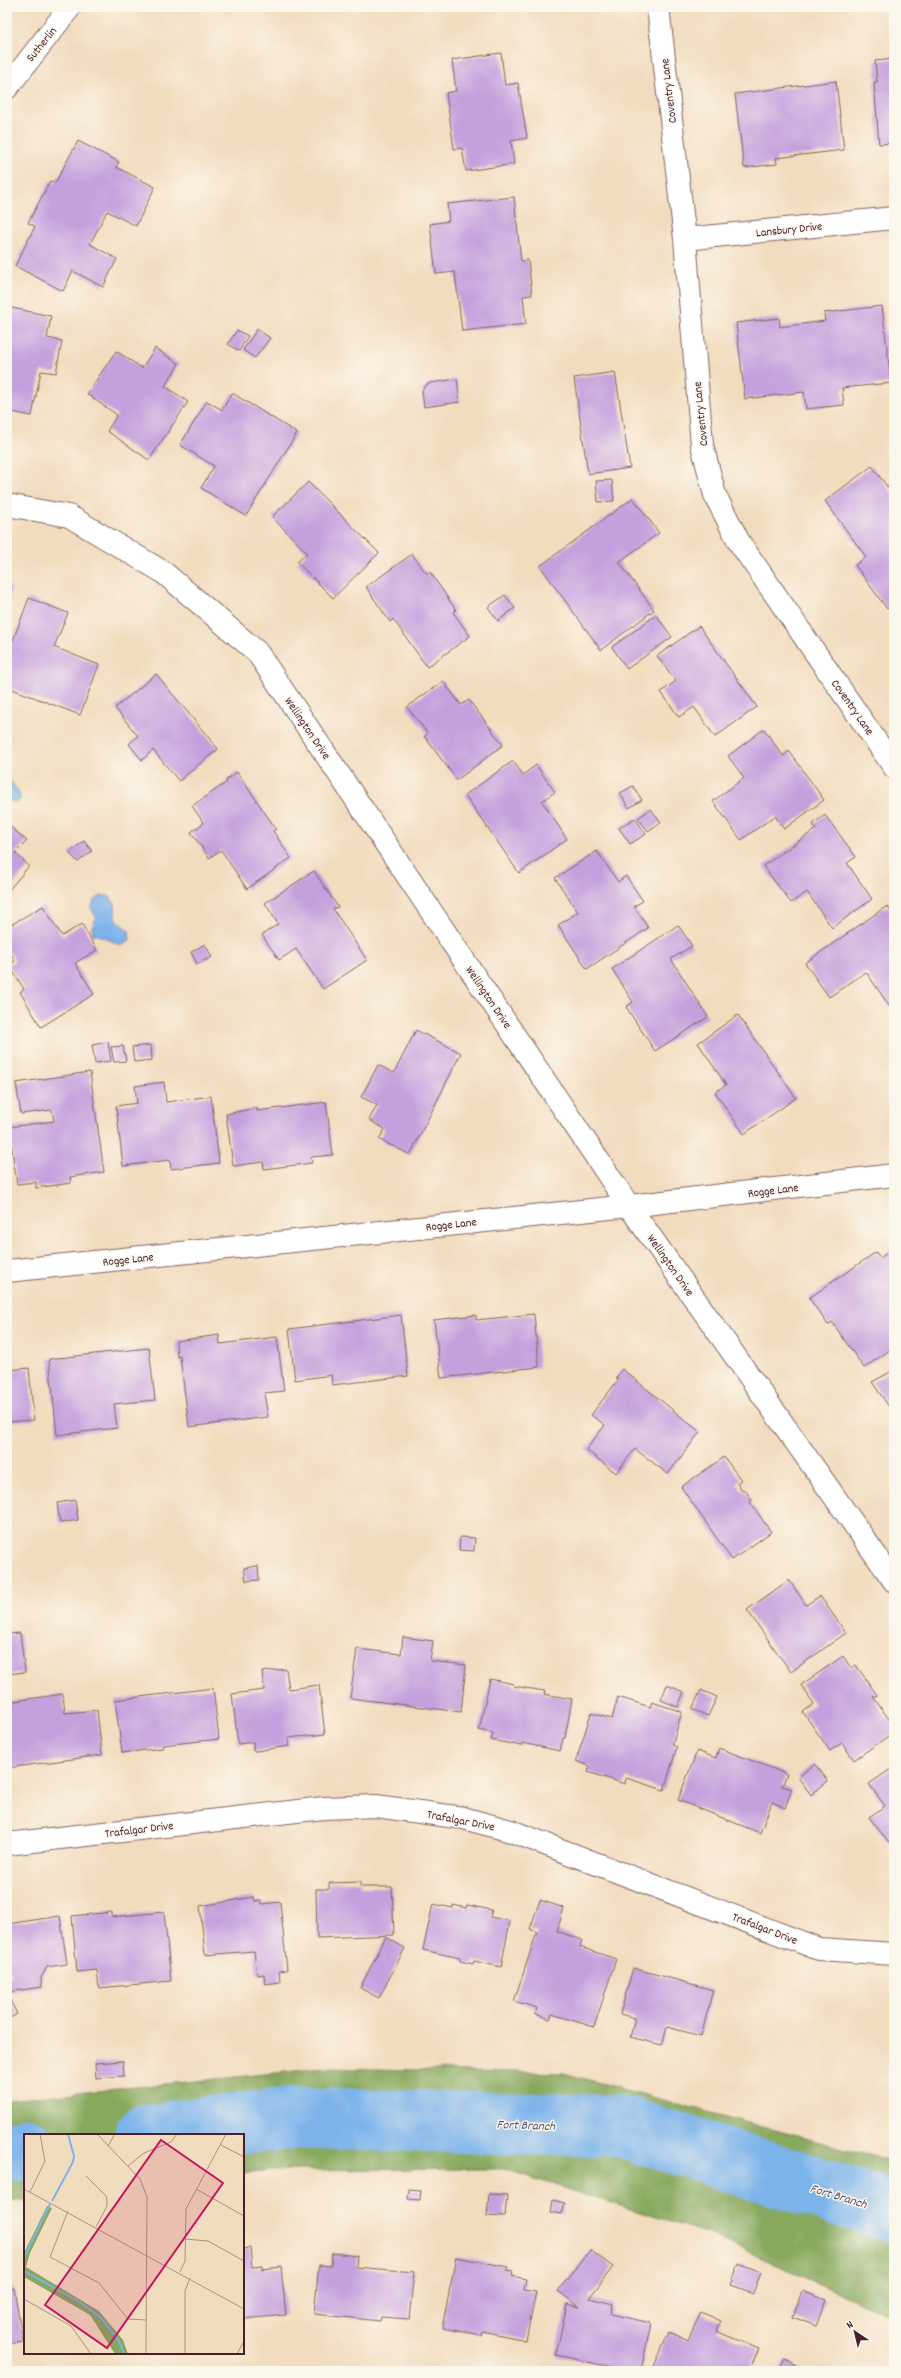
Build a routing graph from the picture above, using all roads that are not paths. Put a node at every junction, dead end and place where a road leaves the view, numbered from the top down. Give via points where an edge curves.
1 (70, 7) edge
2 (658, 7) edge
3 (9, 84) edge
4 (894, 218) edge
5 (685, 239) junction
6 (7, 505) edge
7 (894, 767) edge
8 (894, 1176) edge
9 (629, 1206) junction
10 (7, 1271) edge
11 (894, 1581) edge
12 (7, 1844) edge
13 (894, 1954) edge

1 - 3 street, Sutherlin
2 - 5 street, Coventry Lane
4 - 5 street, Lansbury Drive
5 - 7 street, Coventry Lane via 702,445 715,495 739,542
6 - 9 street, Wellington Drive via 69,516 163,572 257,652
8 - 9 street, Rogge Lane
9 - 10 street, Rogge Lane
9 - 11 street, Wellington Drive
12 - 13 street, Trafalgar Drive via 324,1808 376,1806 463,1818 511,1831 819,1949

